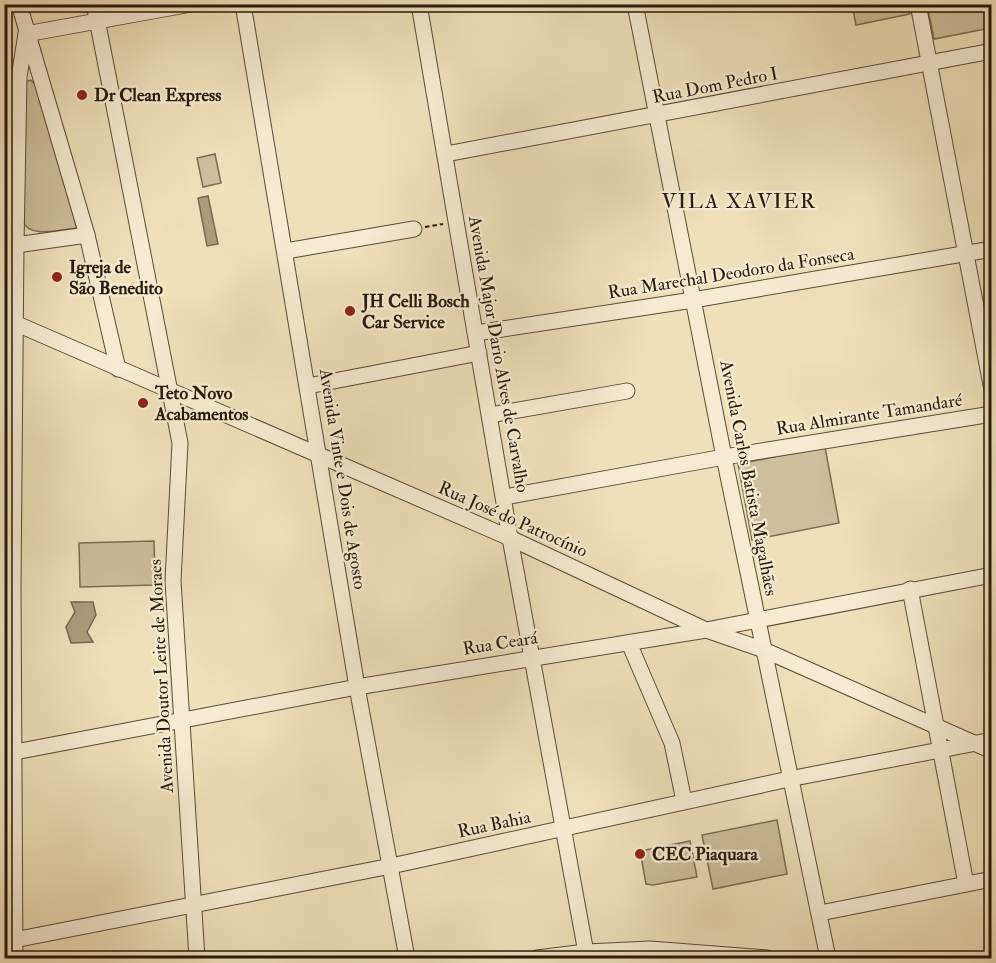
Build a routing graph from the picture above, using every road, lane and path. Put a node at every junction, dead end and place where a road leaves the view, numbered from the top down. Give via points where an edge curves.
1 (19, 4) edge
2 (191, 4) edge
3 (243, 4) edge
4 (419, 4) edge
5 (635, 4) edge
6 (918, 4) edge
7 (96, 12) edge
8 (26, 34) junction
9 (992, 51) edge
10 (929, 63) junction
11 (11, 77) edge
12 (40, 81) junction
13 (657, 116) junction
14 (446, 154) junction
15 (11, 189) edge
16 (457, 222) junction
17 (414, 229) joint
18 (87, 235) junction
19 (16, 245) junction
20 (992, 249) edge
21 (285, 250) junction
22 (965, 254) junction
23 (693, 300) junction
24 (17, 324) junction
25 (476, 333) junction
26 (479, 353) junction
27 (118, 369) junction
28 (308, 386) junction
29 (992, 390) edge
30 (627, 391) dead end
31 (169, 392) junction
32 (10, 411) edge
33 (992, 414) edge
34 (490, 415) junction
35 (318, 453) junction
36 (724, 457) junction
37 (9, 495) edge
38 (504, 497) junction
39 (510, 538) junction
40 (992, 575) edge
41 (910, 589) junction
42 (758, 620) junction
43 (9, 630) edge
44 (706, 630) junction
45 (629, 643) junction
46 (764, 650) junction
47 (532, 658) junction
48 (357, 687) junction
49 (181, 721) junction
50 (936, 727) junction
51 (992, 740) edge
52 (975, 744) junction
53 (941, 749) junction
54 (992, 751) edge
55 (11, 761) edge
56 (789, 779) junction
57 (684, 801) junction
58 (564, 829) junction
59 (391, 866) junction
60 (992, 879) edge
61 (966, 884) junction
62 (194, 905) junction
63 (820, 913) junction
64 (10, 942) edge
65 (587, 955) edge
66 (15, 958) edge
67 (197, 958) edge
68 (407, 958) edge
69 (537, 958) edge
70 (766, 958) edge
71 (828, 958) edge

1 - 8 street
2 - 7 street
3 - 21 street, Avenida Vinte e Dois de Agosto
4 - 14 street, Avenida Major Dario Alves de Carvalho
5 - 13 street, Avenida Carlos Batista Magalhães
6 - 10 street
7 - 8 street
7 - 31 street, Avenida Doutor Leite de Moraes
8 - 11 street
8 - 12 street
9 - 10 street, Rua Dom Pedro I
10 - 13 street, Rua Dom Pedro I
10 - 22 street
11 - 12 street
11 - 15 street
12 - 18 street
13 - 14 street, Rua Dom Pedro I
13 - 23 street, Avenida Carlos Batista Magalhães
14 - 16 street, Avenida Major Dario Alves de Carvalho
15 - 19 street
16 - 17 path
16 - 25 street, Avenida Major Dario Alves de Carvalho
17 - 21 street
18 - 19 street
18 - 27 street
19 - 24 street
20 - 22 street, Rua Marechal Deodoro da Fonseca
21 - 28 street, Avenida Vinte e Dois de Agosto
22 - 23 street, Rua Marechal Deodoro da Fonseca
22 - 29 street
23 - 25 street, Rua Marechal Deodoro da Fonseca
23 - 36 street, Avenida Carlos Batista Magalhães
24 - 27 street, Rua José do Patrocínio
24 - 32 street
25 - 26 street, Avenida Major Dario Alves de Carvalho
26 - 28 street
26 - 34 street, Avenida Major Dario Alves de Carvalho
27 - 31 street, Rua José do Patrocínio
28 - 35 street, Avenida Vinte e Dois de Agosto
30 - 34 street
31 - 35 street, Rua José do Patrocínio
31 - 49 street, Avenida Doutor Leite de Moraes via 180,443 173,581
32 - 37 street
33 - 36 street, Rua Almirante Tamandaré
34 - 38 street, Avenida Major Dario Alves de Carvalho
35 - 39 street, Rua José do Patrocínio
35 - 48 street, Avenida Vinte e Dois de Agosto
36 - 38 street, Rua Almirante Tamandaré
36 - 42 street, Avenida Carlos Batista Magalhães
37 - 43 street
38 - 39 street, Avenida Major Dario Alves de Carvalho
39 - 44 street, Rua José do Patrocínio
39 - 47 street, Avenida Major Dario Alves de Carvalho
40 - 41 street, Rua Ceará
41 - 42 street, Rua Ceará
41 - 50 street
42 - 44 street, Rua Ceará
42 - 46 street, Avenida Carlos Batista Magalhães
43 - 55 street
44 - 45 street, Rua Ceará
44 - 46 street, Rua José do Patrocínio
45 - 47 street, Rua Ceará
45 - 57 street via 672,743
46 - 50 street, Rua José do Patrocínio
46 - 56 street, Avenida Carlos Batista Magalhães
47 - 48 street, Rua Ceará
47 - 58 street, Avenida Major Dario Alves de Carvalho
48 - 49 street, Rua Ceará
48 - 59 street, Avenida Vinte e Dois de Agosto
49 - 55 street, Rua Ceará
49 - 62 street, Avenida Doutor Leite de Moraes
50 - 52 street, Rua José do Patrocínio
50 - 53 street
51 - 52 street, Rua Bahia
52 - 53 street, Rua Bahia
52 - 54 street, Rua José do Patrocínio
53 - 56 street, Rua Bahia
53 - 61 street
55 - 64 street
56 - 57 street, Rua Bahia
56 - 63 street, Avenida Carlos Batista Magalhães
57 - 58 street, Rua Bahia
58 - 59 street, Rua Bahia
58 - 65 street, Avenida Major Dario Alves de Carvalho
59 - 62 street, Rua Bahia
59 - 68 street, Avenida Vinte e Dois de Agosto
60 - 61 street
61 - 63 street
62 - 64 street, Rua Bahia
62 - 67 street, Avenida Doutor Leite de Moraes
63 - 71 street, Avenida Carlos Batista Magalhães
64 - 66 street
65 - 69 street
65 - 70 street via 650,949

